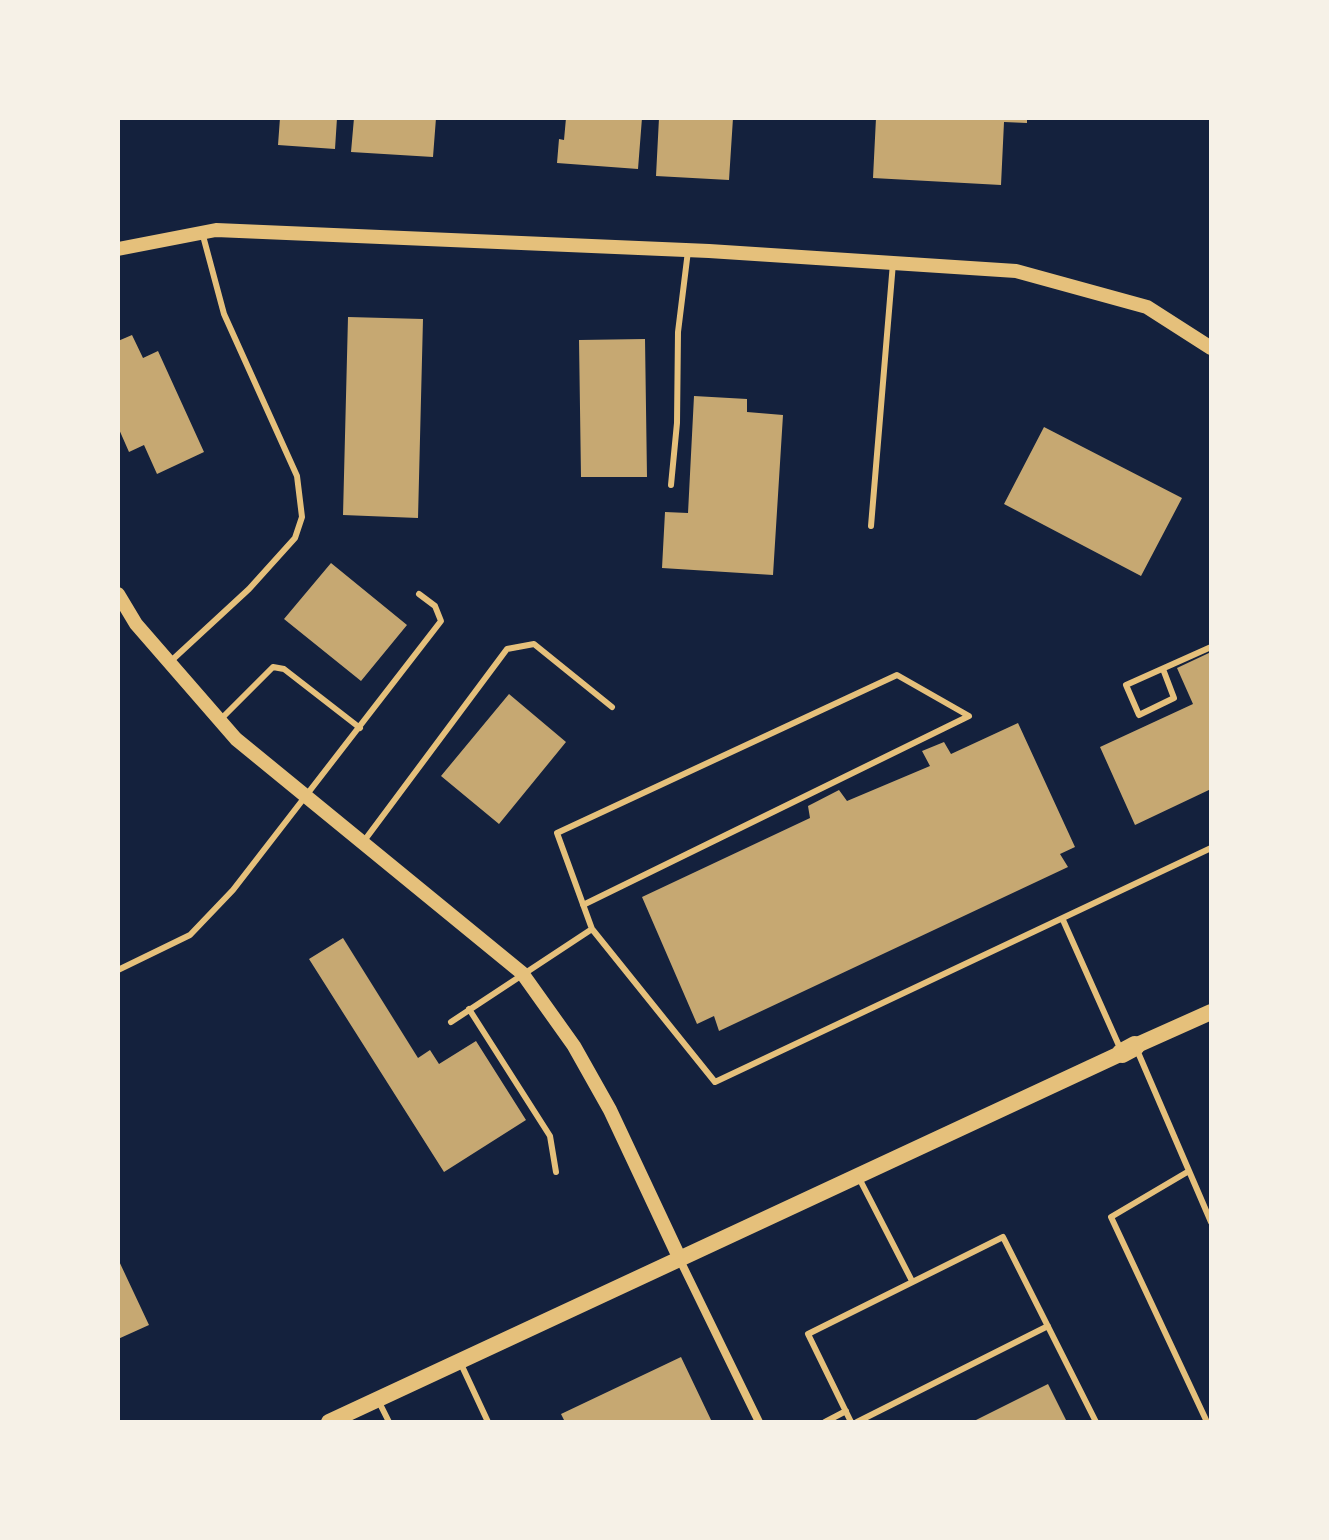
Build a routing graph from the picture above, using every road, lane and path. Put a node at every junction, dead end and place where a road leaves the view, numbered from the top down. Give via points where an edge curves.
1 (202, 232) junction
2 (118, 249) edge
3 (688, 251) junction
4 (893, 263) junction
5 (1211, 348) edge
6 (671, 485) dead end
7 (871, 526) dead end
8 (118, 594) edge
9 (419, 594) dead end
10 (1211, 647) edge
11 (169, 662) junction
12 (1163, 669) junction
13 (612, 707) dead end
14 (220, 721) junction
15 (360, 728) junction
16 (307, 798) junction
17 (362, 843) junction
18 (1211, 848) edge
19 (583, 905) junction
20 (1063, 920) junction
21 (592, 929) junction
22 (118, 970) edge
23 (522, 973) junction
24 (469, 1009) junction
25 (1211, 1012) edge
26 (451, 1022) dead end
27 (1129, 1050) junction
28 (1189, 1171) junction
29 (556, 1172) dead end
30 (858, 1175) junction
31 (1211, 1222) edge
32 (679, 1257) junction
33 (912, 1281) junction
34 (1048, 1326) junction
35 (459, 1361) junction
36 (378, 1399) junction
37 (846, 1411) junction
38 (329, 1422) edge
39 (389, 1422) edge
40 (488, 1422) edge
41 (759, 1422) edge
42 (825, 1422) edge
43 (854, 1422) edge
44 (1096, 1422) edge
45 (1207, 1422) edge

1 - 2 street
1 - 3 street
1 - 11 lane via 224,314 297,476 302,517 295,538 249,589
3 - 4 street
3 - 6 lane via 678,332
4 - 5 street via 1016,271 1147,307
4 - 7 lane
8 - 11 street
9 - 15 lane via 435,606 441,621
10 - 12 lane
11 - 14 street
12 - 12 lane via 1126,685 1139,715 1174,698
13 - 17 lane via 534,644 507,649
14 - 15 lane via 273,667 284,669
14 - 16 street
15 - 16 lane
16 - 17 street
16 - 22 lane via 190,935
17 - 23 street
18 - 20 lane
19 - 19 lane via 557,833 897,675 969,716
19 - 21 lane
20 - 21 lane via 715,1082
20 - 27 lane
21 - 23 lane
23 - 24 lane
23 - 32 street via 574,1046 610,1110
24 - 26 lane
24 - 29 lane via 550,1136
25 - 27 main road
27 - 28 lane
27 - 30 main road
28 - 31 lane
28 - 45 lane via 1111,1217
30 - 32 main road
30 - 33 lane
32 - 35 main road
32 - 41 street
33 - 34 lane via 1003,1237
33 - 37 lane via 808,1334
34 - 43 lane
34 - 44 lane
35 - 36 main road
35 - 40 lane
36 - 38 main road
36 - 39 lane
37 - 42 lane
37 - 43 lane

